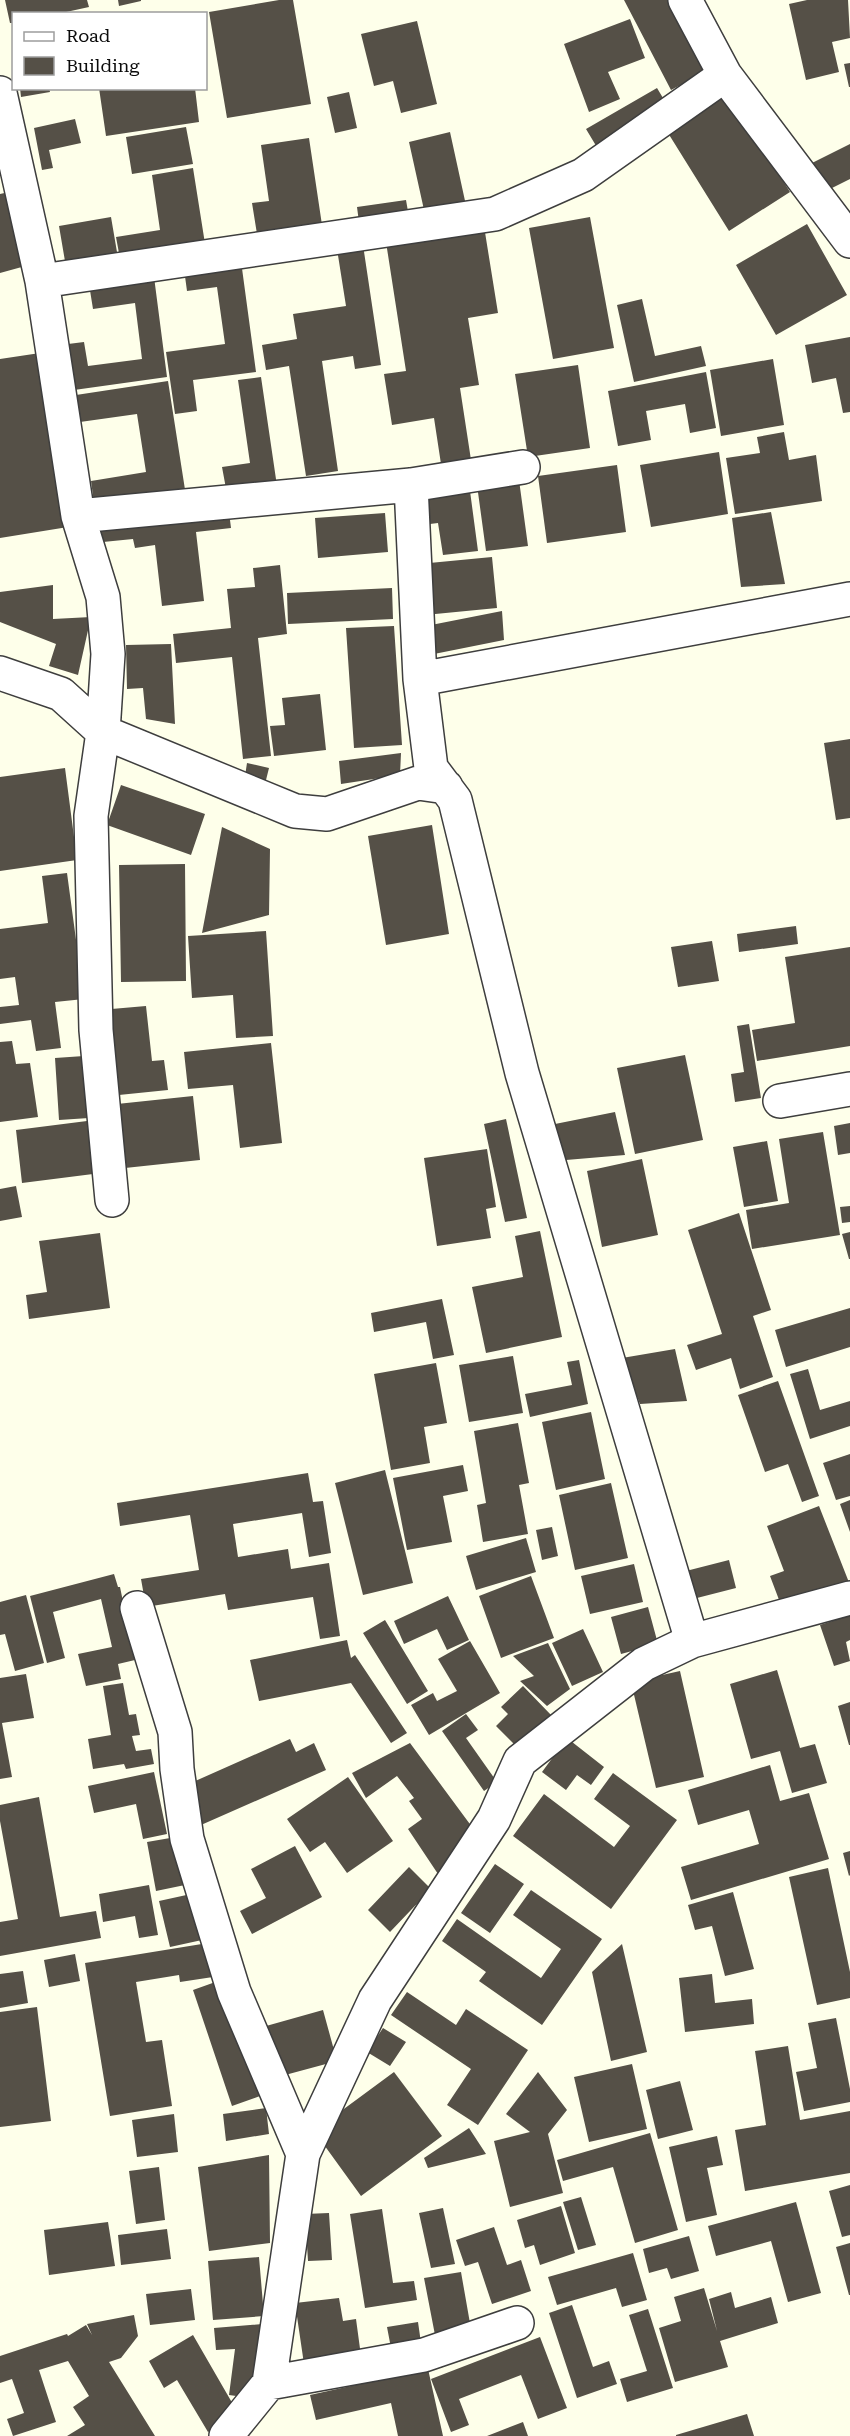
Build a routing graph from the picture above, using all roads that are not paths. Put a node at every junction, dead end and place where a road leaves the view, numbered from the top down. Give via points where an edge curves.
1 (685, 0) edge
2 (725, 75) junction
3 (0, 93) edge
4 (850, 242) edge
5 (42, 281) junction
6 (523, 467) dead end
7 (411, 485) junction
8 (78, 516) junction
9 (850, 599) edge
10 (0, 673) edge
11 (420, 679) junction
12 (103, 732) junction
13 (446, 787) junction
14 (850, 1089) edge
15 (780, 1101) dead end
16 (112, 1200) dead end
17 (850, 1598) edge
18 (137, 1608) dead end
19 (692, 1641) junction
20 (303, 2154) junction
21 (517, 2323) dead end
22 (269, 2383) junction
23 (226, 2436) edge

1 - 2 street
2 - 4 street
2 - 5 street via 583,174 495,213
3 - 5 street
5 - 8 street
6 - 7 street
7 - 8 street
7 - 11 street
8 - 12 street via 103,597 108,654
9 - 11 street
10 - 12 street via 61,694
11 - 13 street via 431,768
12 - 13 street via 295,811 327,814 418,783
12 - 16 street via 91,816 96,1030
13 - 19 street via 454,800 522,1073
14 - 15 street
17 - 19 street
18 - 20 street via 175,1732 187,1839 234,1992
19 - 20 street via 644,1664 520,1761 494,1819 375,2000
20 - 22 street
21 - 22 street via 424,2355
22 - 23 street

